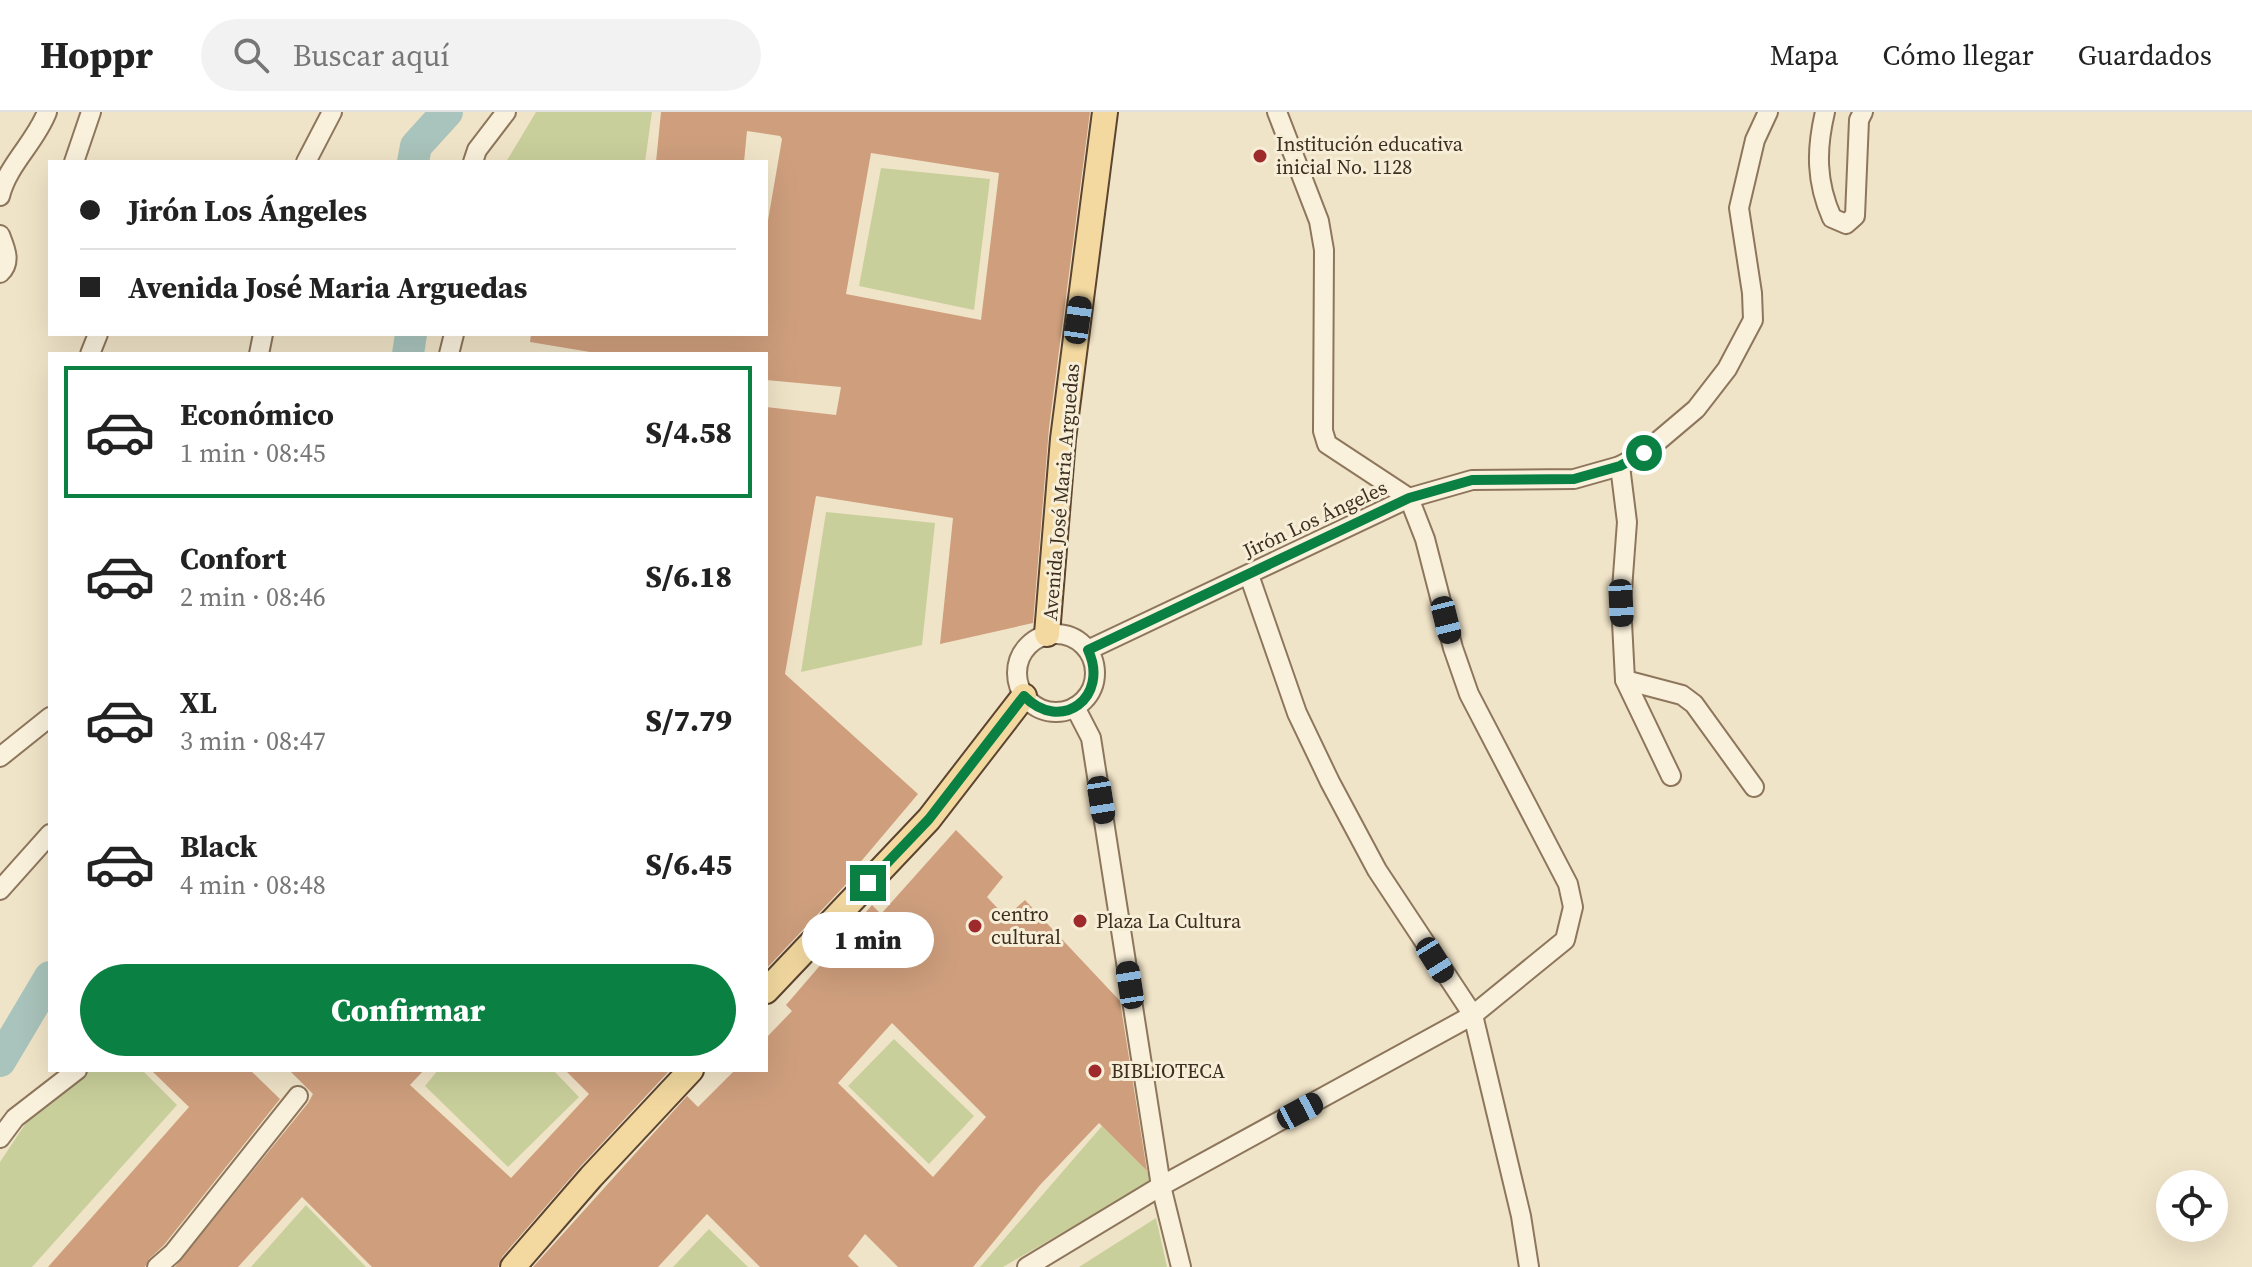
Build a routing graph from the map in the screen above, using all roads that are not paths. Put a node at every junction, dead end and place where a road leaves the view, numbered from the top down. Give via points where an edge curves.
1 (47, 112) edge
2 (91, 112) edge
3 (332, 112) edge
4 (506, 112) edge
5 (1105, 112) edge
6 (1277, 112) edge
7 (1768, 112) edge
8 (1825, 112) edge
9 (1863, 112) edge
10 (75, 160) edge
11 (307, 160) edge
12 (474, 160) edge
13 (0, 196) edge
14 (0, 235) edge
15 (0, 273) edge
16 (1620, 466) junction
17 (1409, 498) junction
18 (1249, 575) junction
19 (1047, 634) junction
20 (1088, 650) junction
21 (1625, 680) junction
22 (1024, 696) junction
23 (1075, 707) junction
24 (48, 719) edge
25 (0, 757) edge
26 (1671, 776) dead end
27 (1754, 787) dead end
28 (48, 836) edge
29 (0, 890) edge
30 (768, 989) edge
31 (1473, 1015) junction
32 (74, 1072) edge
33 (689, 1072) edge
34 (298, 1096) dead end
35 (0, 1138) edge
36 (1161, 1186) junction
37 (157, 1267) edge
38 (513, 1267) edge
39 (1027, 1267) edge
40 (1181, 1267) edge
41 (1529, 1267) edge

1 - 13 street via 5,178
2 - 10 street
3 - 11 street
4 - 12 street
5 - 19 main road, Avenida José Maria Arguedas via 1063,439
6 - 17 street via 1319,221 1324,250 1327,444
7 - 16 street, Jirón Los Ángeles via 1755,140 1739,208 1753,320 1727,369 1696,409
8 - 9 street via 1817,147 1822,195 1832,218 1846,224 1855,216
14 - 15 street via 7,255
16 - 17 street, Jirón Los Ángeles via 1574,479 1472,480
16 - 21 street via 1627,522 1621,603
17 - 18 street, Jirón Los Ángeles
17 - 31 street via 1469,694 1568,884 1573,907 1565,940
18 - 20 street, Jirón Los Ángeles
18 - 31 street via 1297,713 1330,782 1377,870
19 - 20 street via 1070,636
19 - 22 street via 1035,639 1019,659 1018,684
20 - 23 street via 1095,675 1086,699
21 - 26 street
21 - 27 street via 1682,695 1694,704
22 - 23 street via 1053,712
22 - 30 main road via 929,819
23 - 36 street via 1091,738
24 - 25 street
28 - 29 street
31 - 36 street
31 - 41 street
32 - 35 street via 15,1118
33 - 38 main road
34 - 37 street
36 - 39 street
36 - 40 street

